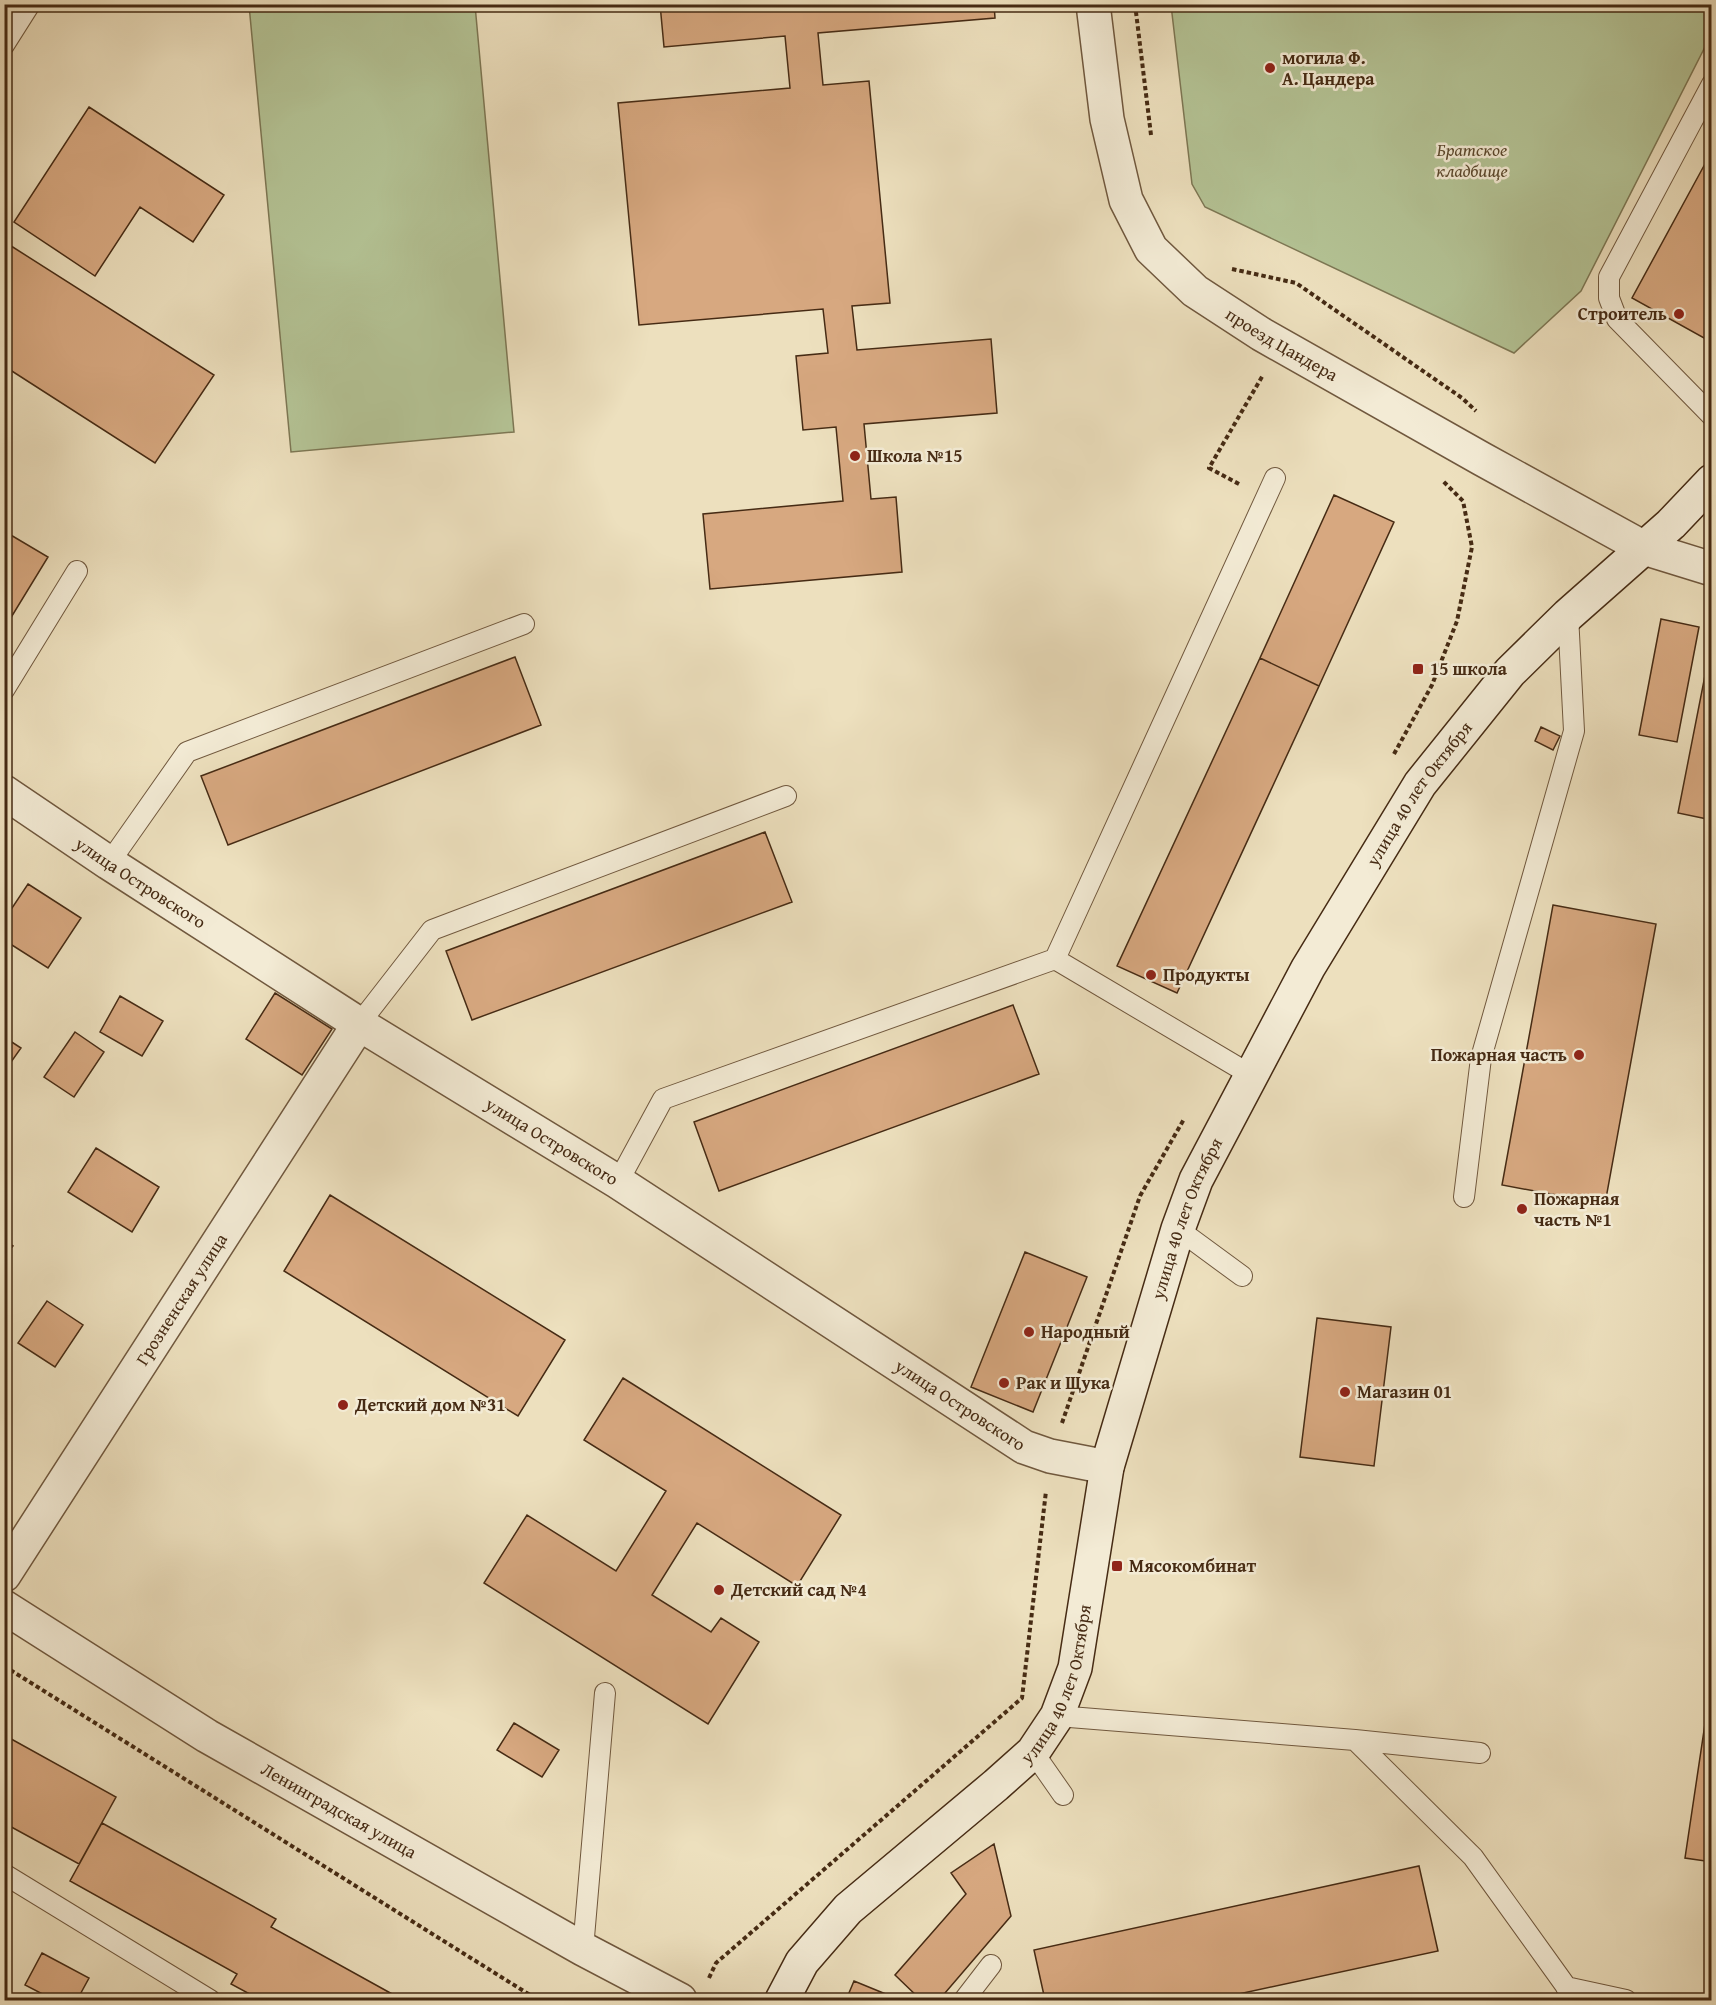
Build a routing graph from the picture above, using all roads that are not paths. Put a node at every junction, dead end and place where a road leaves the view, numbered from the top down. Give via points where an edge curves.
1 (30, 4) edge
2 (1093, 4) edge
3 (4, 45) edge
4 (1712, 84) edge
5 (1712, 416) edge
6 (1275, 478) dead end
7 (1712, 481) edge
8 (1644, 548) junction
9 (1712, 569) edge
10 (77, 571) dead end
11 (1568, 615) junction
12 (524, 624) dead end
13 (4, 690) edge
14 (4, 792) edge
15 (786, 796) dead end
16 (109, 863) junction
17 (1055, 959) junction
18 (359, 1024) junction
19 (1251, 1075) junction
20 (618, 1182) junction
21 (1464, 1197) dead end
22 (1178, 1229) junction
23 (1242, 1276) dead end
24 (1107, 1467) junction
25 (4, 1575) edge
26 (4, 1607) edge
27 (605, 1693) dead end
28 (1057, 1716) junction
29 (1355, 1740) junction
30 (1033, 1752) junction
31 (1480, 1753) dead end
32 (1063, 1795) dead end
33 (4, 1874) edge
34 (583, 1949) junction
35 (991, 1965) dead end
36 (1570, 1994) edge
37 (210, 2001) edge
38 (680, 2001) edge
39 (782, 2001) edge
40 (964, 2001) edge
41 (1626, 2001) edge

1 - 3 lane
2 - 8 street, проезд Цандера via 1107,119 1120,177 1126,200 1151,249 1196,291 1262,334
4 - 5 lane via 1609,277 1609,298 1617,319
6 - 17 lane
7 - 8 street, улица 40 лет Октября
8 - 9 street, проезд Цандера
8 - 11 street, улица 40 лет Октября
10 - 13 lane
11 - 19 street, улица 40 лет Октября via 1510,672 1420,784 1308,968
11 - 21 lane via 1574,731 1481,1058
12 - 16 lane via 187,752
14 - 16 street, улица Островского
15 - 18 lane via 432,930
16 - 18 street, улица Островского
17 - 19 lane
17 - 20 lane via 663,1099
18 - 20 street, улица Островского
18 - 25 street, Грозненская улица
19 - 22 street, улица 40 лет Октября via 1196,1180
20 - 24 street, улица Островского via 1024,1447
22 - 23 lane
22 - 24 street, улица 40 лет Октября
24 - 28 street, улица 40 лет Октября via 1075,1668
26 - 34 street, Ленинградская улица via 207,1736
27 - 34 lane
28 - 29 lane
28 - 30 street, улица 40 лет Октября
29 - 31 lane
29 - 36 lane via 1473,1857
30 - 32 lane
30 - 39 street, улица 40 лет Октября via 848,1909 802,1962
33 - 37 lane
34 - 38 street, Ленинградская улица
35 - 40 lane
36 - 41 lane

